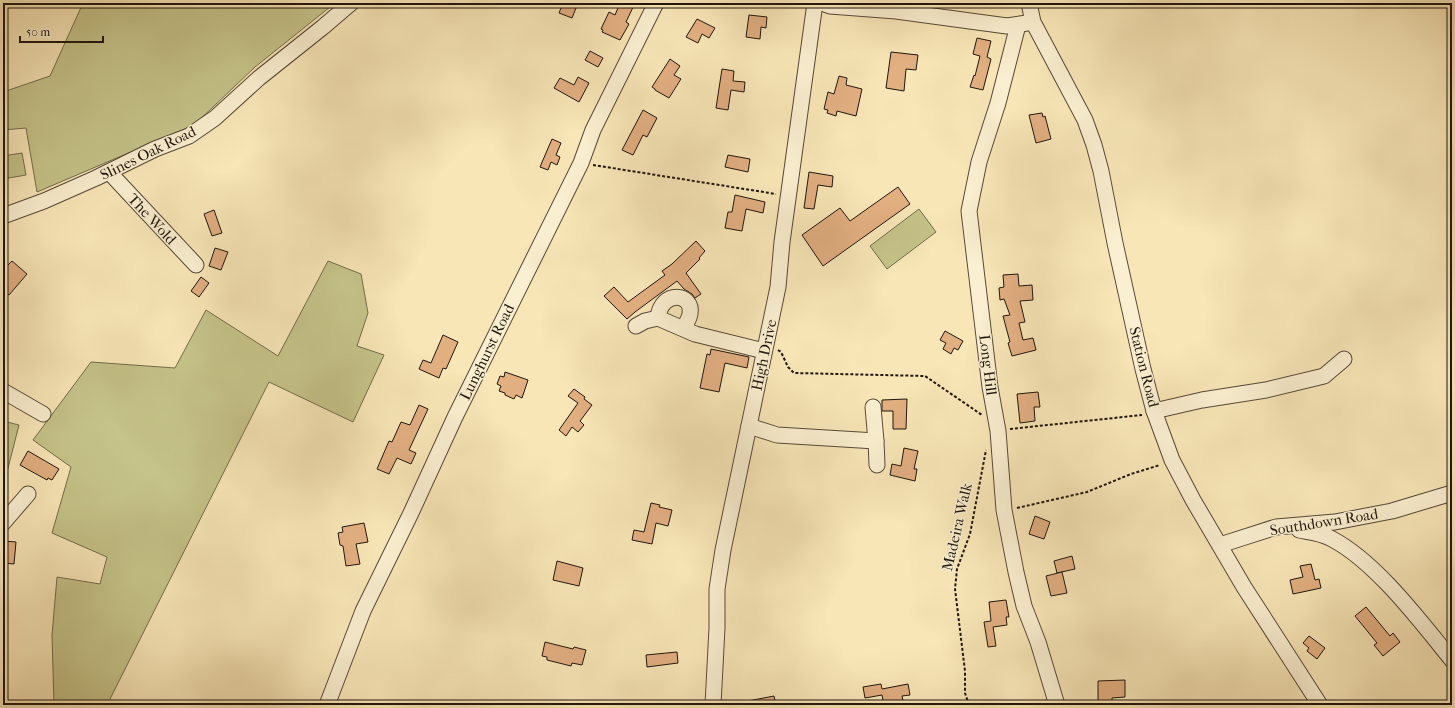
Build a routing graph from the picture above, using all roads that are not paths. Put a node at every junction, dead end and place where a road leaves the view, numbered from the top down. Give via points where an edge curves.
1 (351, 3) edge
2 (656, 3) edge
3 (814, 3) edge
4 (822, 3) edge
5 (1029, 3) edge
6 (1034, 22) junction
7 (1018, 25) junction
8 (109, 172) junction
9 (3, 216) edge
10 (196, 265) dead end
11 (658, 318) junction
12 (636, 326) dead end
13 (683, 328) junction
14 (765, 347) junction
15 (1344, 359) dead end
16 (3, 391) edge
17 (873, 407) dead end
18 (1155, 412) junction
19 (43, 414) dead end
20 (749, 426) junction
21 (876, 441) junction
22 (876, 465) dead end
23 (1452, 492) edge
24 (28, 494) dead end
25 (3, 523) edge
26 (1276, 527) junction
27 (1220, 545) junction
28 (1452, 660) edge
29 (327, 705) edge
30 (713, 705) edge
31 (1057, 705) edge
32 (1320, 705) edge

1 - 8 street, Slines Oak Road via 215,118 189,136 155,149
2 - 29 street, Lunghurst Road via 593,130 581,163 458,410 363,610
3 - 14 street, High Drive via 778,287
4 - 7 street via 1007,26
5 - 6 street, Station Road
6 - 7 street
6 - 18 street, Station Road via 1085,120 1094,145 1143,369
7 - 31 street, Long Hill via 998,103 979,162 969,212 990,387 998,428 1004,510 1024,606
8 - 9 street, Slines Oak Road
8 - 10 street, The Wold
11 - 12 street
11 - 13 street
11 - 13 street via 659,310 667,299 682,298 690,309
13 - 14 street via 695,334
14 - 20 street, High Drive
15 - 18 street via 1324,376
16 - 19 street
17 - 21 street
18 - 27 street, Station Road via 1172,460
20 - 21 street via 777,435
20 - 30 street, High Drive via 727,526 717,589
21 - 22 street
23 - 26 street, Southdown Road via 1392,510 1335,522
24 - 25 street
26 - 27 street, Southdown Road
26 - 28 street via 1314,532 1331,538 1365,562
27 - 32 street, Station Road via 1262,617

